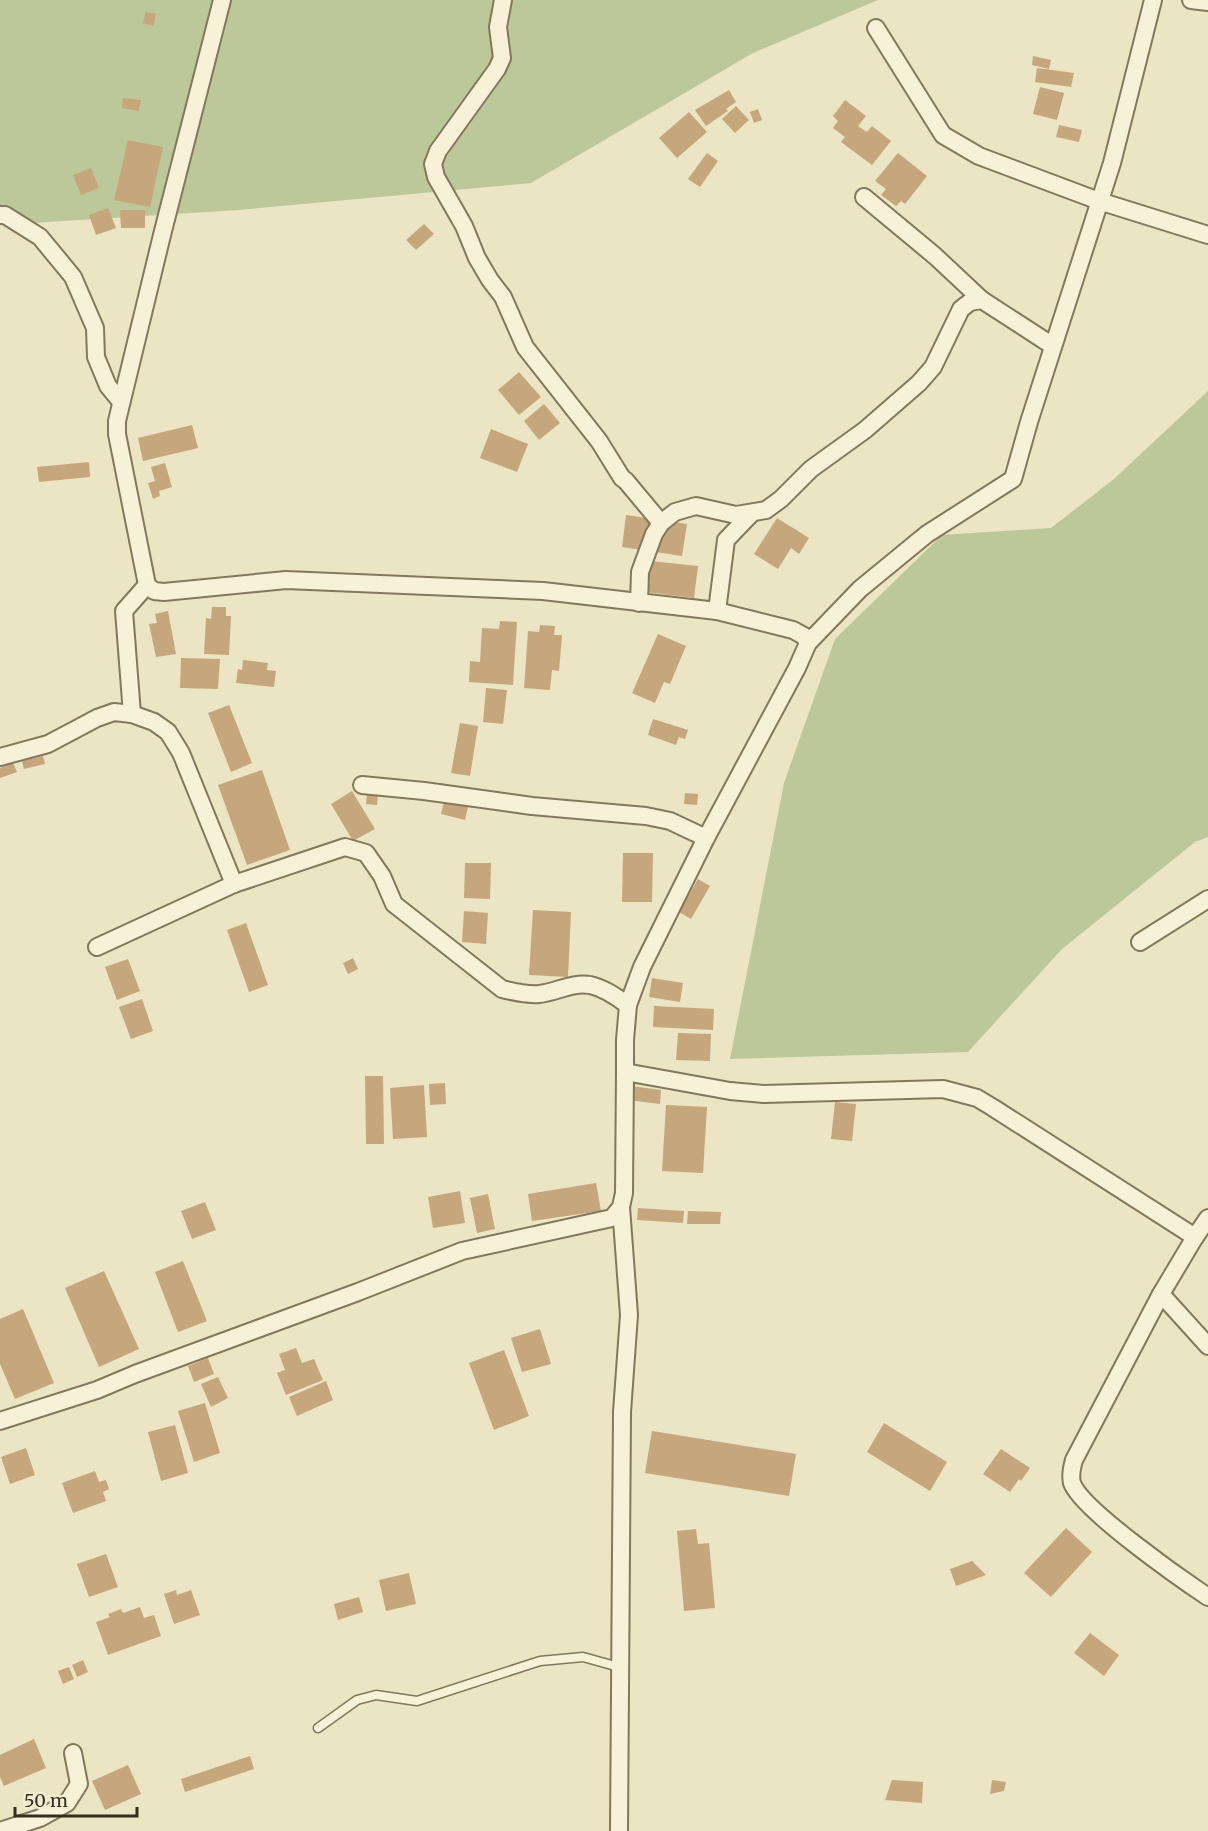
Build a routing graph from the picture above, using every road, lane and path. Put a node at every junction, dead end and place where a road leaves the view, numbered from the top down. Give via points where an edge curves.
1 (222, 0) edge
2 (503, 0) edge
3 (1152, 0) edge
4 (1191, 0) edge
5 (1208, 2) edge
6 (876, 28) dead end
7 (864, 197) dead end
8 (1099, 201) junction
9 (0, 215) edge
10 (1208, 235) edge
11 (982, 300) junction
12 (1053, 346) junction
13 (121, 402) junction
14 (751, 514) junction
15 (662, 523) junction
16 (147, 585) junction
17 (639, 603) junction
18 (717, 611) junction
19 (808, 643) junction
20 (132, 714) junction
21 (0, 757) edge
22 (362, 785) dead end
23 (706, 838) junction
24 (234, 884) junction
25 (1208, 898) edge
26 (1140, 942) dead end
27 (98, 947) dead end
28 (628, 1005) junction
29 (625, 1072) junction
30 (621, 1207) junction
31 (1208, 1218) edge
32 (1196, 1236) junction
33 (1161, 1294) junction
34 (1208, 1346) edge
35 (0, 1421) edge
36 (1208, 1597) edge
37 (619, 1667) junction
38 (318, 1728) dead end
39 (73, 1753) dead end
40 (0, 1831) edge
41 (619, 1831) edge

1 - 13 street
2 - 15 street via 498,27 502,58 438,151 433,164 436,177 477,258 503,297 525,347 599,441 622,478
3 - 8 street
4 - 5 street
6 - 8 street via 943,135 979,156
7 - 11 street
8 - 10 street
8 - 12 street
9 - 13 street via 40,237 73,277 94,328 96,357 108,386
11 - 12 street
11 - 14 street via 961,309 933,367 919,383 812,469 781,499 766,510
12 - 19 street via 1013,479 927,534 860,589
13 - 16 street via 117,434
14 - 15 street via 736,515 696,506 675,512
14 - 18 street via 726,540
15 - 17 street via 640,572
16 - 17 street via 164,592 286,580 543,591
16 - 20 street via 124,611
17 - 18 street
18 - 19 street via 793,630
19 - 23 street
20 - 21 street via 114,712 48,744
20 - 24 street via 168,732 181,753
22 - 23 street via 646,816 670,820
23 - 28 street via 642,967
24 - 27 street
24 - 28 street via 345,847 366,853 394,904 502,988 538,994 589,985
25 - 26 street
28 - 29 street
29 - 30 street
29 - 32 street via 765,1094 917,1088 961,1093 992,1107
30 - 35 street via 612,1218 462,1251 98,1390
30 - 37 street via 629,1315 622,1412
31 - 32 street
32 - 33 street
33 - 34 street
33 - 36 street via 1074,1460 1072,1482 1078,1495 1129,1539
37 - 38 lane via 583,1657 540,1661 417,1701 376,1695 357,1700
37 - 41 street
39 - 40 street via 79,1784 67,1803 40,1818

